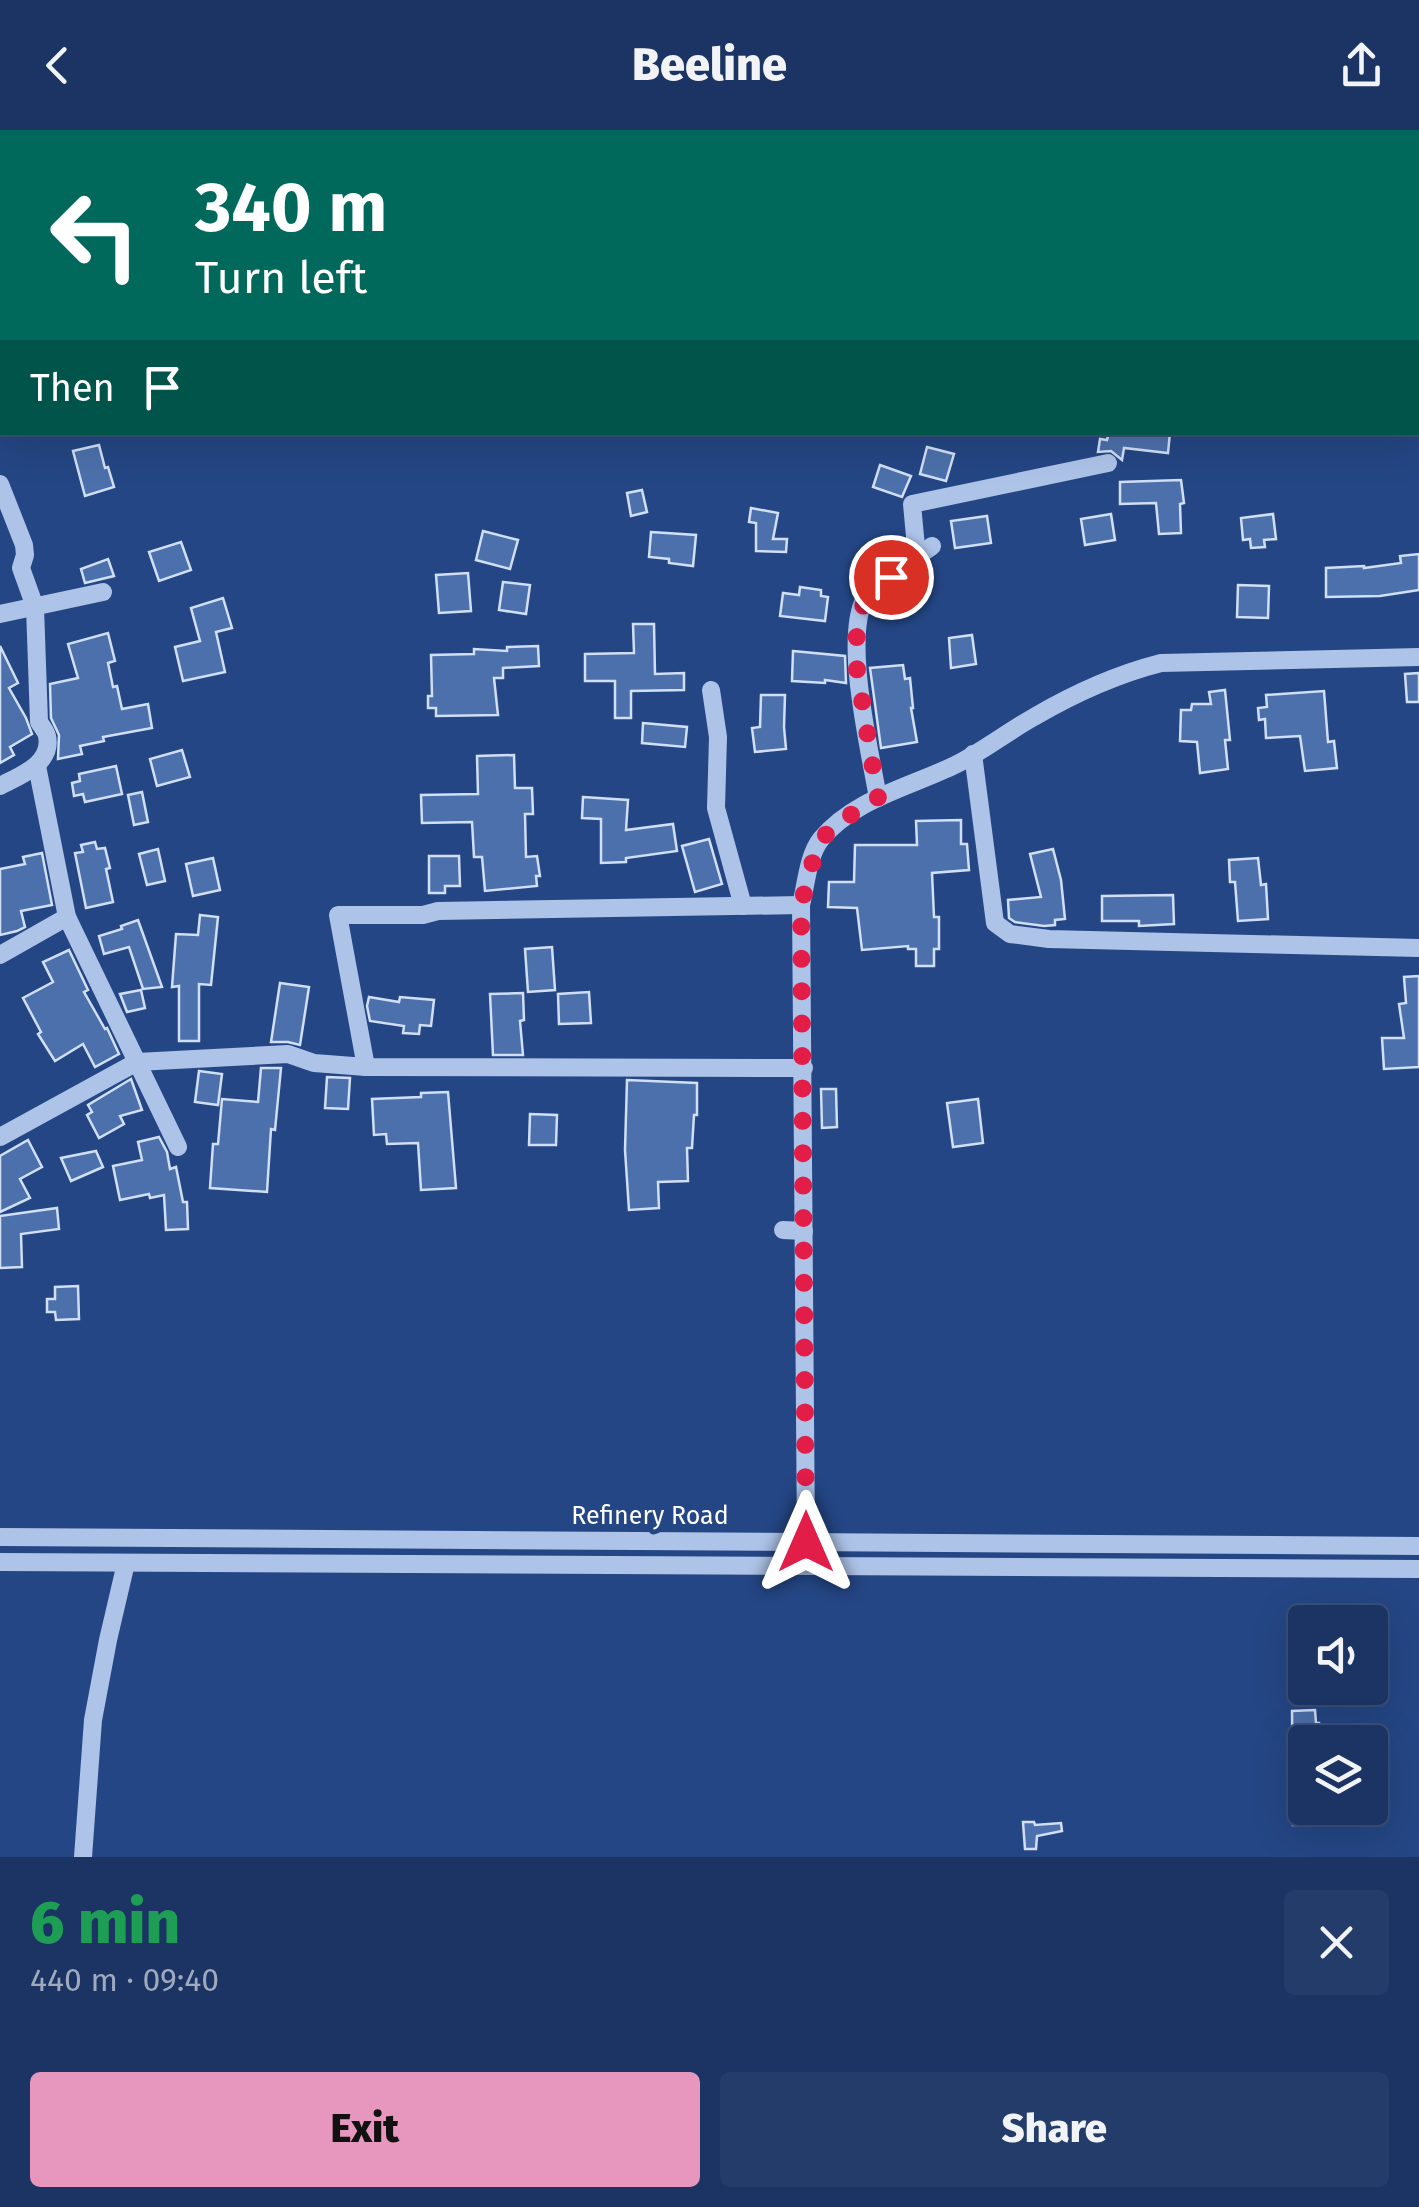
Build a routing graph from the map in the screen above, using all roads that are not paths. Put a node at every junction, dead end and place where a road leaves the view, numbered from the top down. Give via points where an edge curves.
1 (1108, 463) dead end
2 (0, 484) edge
3 (932, 546) dead end
4 (917, 558) junction
5 (103, 592) dead end
6 (35, 607) junction
7 (0, 614) edge
8 (1419, 658) edge
9 (711, 690) dead end
10 (973, 754) junction
11 (37, 766) junction
12 (0, 786) edge
13 (878, 798) junction
14 (801, 905) junction
15 (743, 906) junction
16 (67, 917) junction
17 (1419, 948) edge
18 (0, 955) edge
19 (137, 1062) junction
20 (366, 1067) junction
21 (804, 1068) junction
22 (0, 1137) edge
23 (178, 1148) dead end
24 (783, 1230) dead end
25 (804, 1231) junction
26 (0, 1537) edge
27 (806, 1542) junction
28 (1419, 1546) edge
29 (0, 1562) edge
30 (126, 1563) junction
31 (1419, 1568) edge
32 (84, 1857) edge

1 - 4 street via 912,504
2 - 6 street via 24,545 21,568
3 - 4 street
4 - 13 street via 866,596 857,628 856,663
5 - 6 street
6 - 7 street
6 - 11 street via 39,722 47,736
8 - 10 street via 1161,663 1081,691
9 - 15 street via 718,737 716,808
10 - 13 street
10 - 17 street via 995,923 1010,934
11 - 12 street
11 - 16 street
13 - 14 street via 818,843
14 - 15 street
14 - 21 street
15 - 20 street via 338,915
16 - 18 street
16 - 19 street
19 - 20 street via 288,1054 314,1064
19 - 22 street
19 - 23 street
20 - 21 street
21 - 25 street
24 - 25 street
25 - 27 street
26 - 27 street, Refinery Road
27 - 28 street, Refinery Road
29 - 30 street, Refinery Road
30 - 31 street, Refinery Road
30 - 32 street via 93,1720

